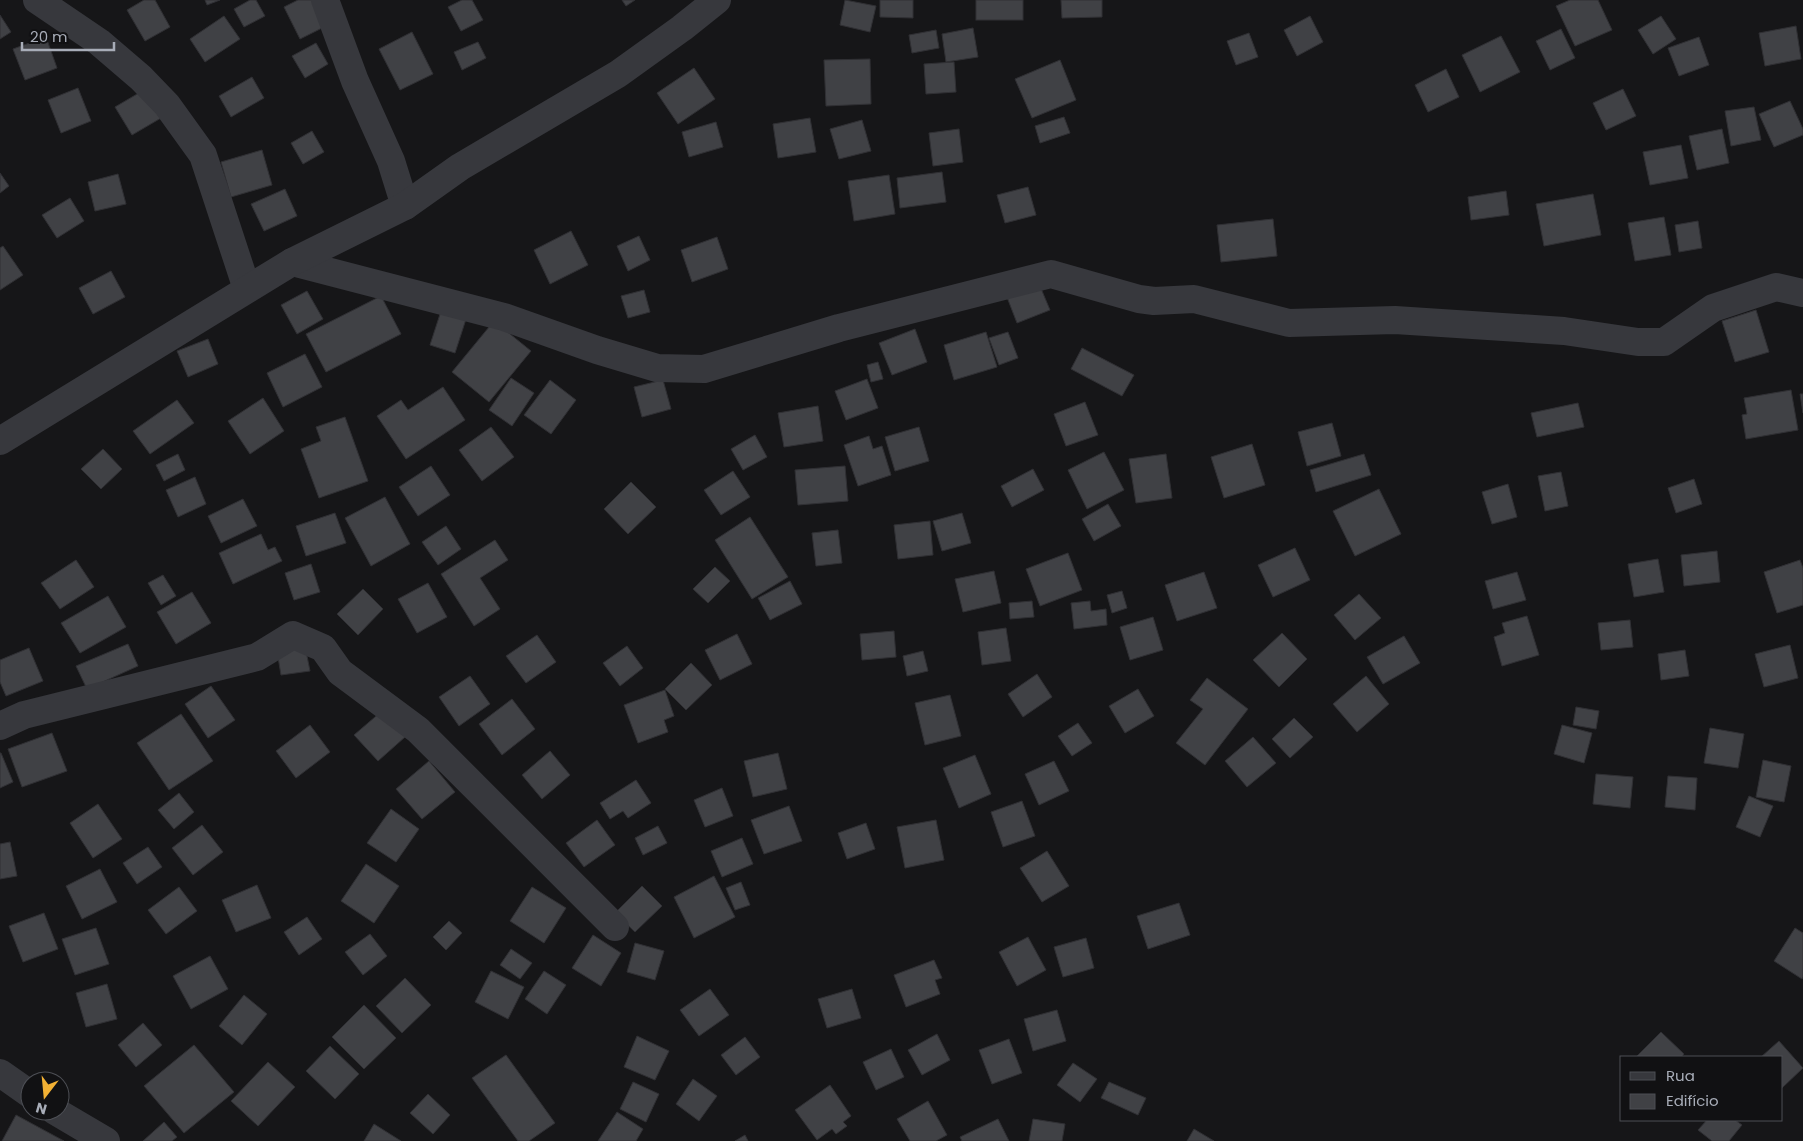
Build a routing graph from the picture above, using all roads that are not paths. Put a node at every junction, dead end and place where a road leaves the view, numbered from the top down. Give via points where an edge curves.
1 (37, 0) edge
2 (325, 0) edge
3 (717, 0) edge
4 (405, 206) junction
5 (292, 262) junction
6 (247, 289) junction
7 (1803, 293) edge
8 (0, 442) edge
9 (0, 726) edge
10 (615, 926) dead end
11 (0, 1073) edge
12 (20, 1087) edge
13 (70, 1120) edge
14 (106, 1141) edge

1 - 6 street via 99,42 141,78 167,105 203,154
2 - 4 street via 355,81 391,161
3 - 4 street via 618,74 460,167
4 - 5 street
5 - 6 street
5 - 7 street via 504,317 657,368 704,369 839,328 1051,274 1138,299 1194,299 1289,323 1395,320 1564,332 1638,342 1664,342 1713,308 1776,287
6 - 8 street
9 - 10 street via 24,715 257,657 293,635 323,648 340,672 418,730
11 - 12 street
13 - 14 street

